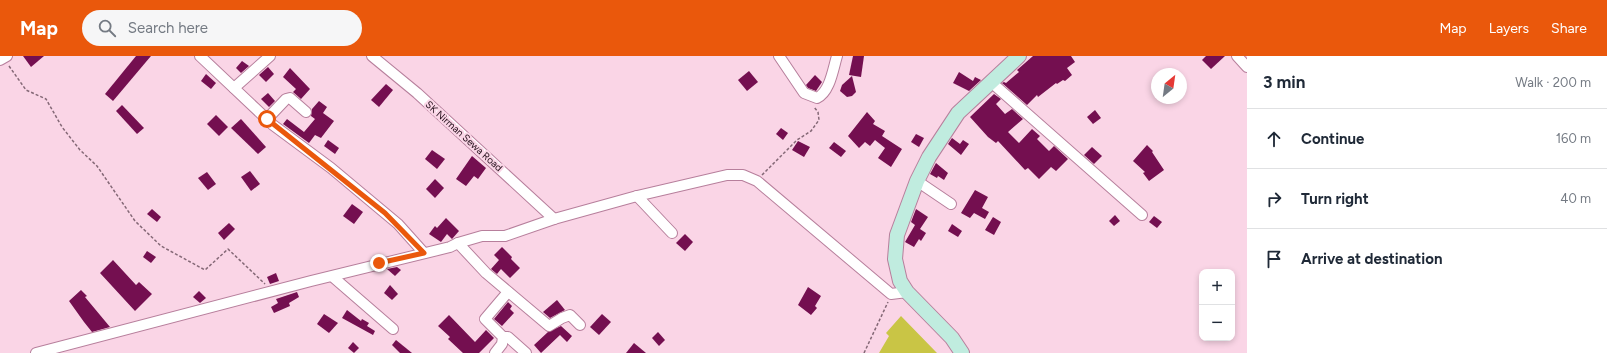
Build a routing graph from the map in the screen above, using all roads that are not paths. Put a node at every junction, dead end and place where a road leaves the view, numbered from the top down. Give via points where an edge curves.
1 (200, 56) edge
2 (270, 56) edge
3 (373, 56) edge
4 (779, 56) edge
5 (836, 56) edge
6 (1237, 56) edge
7 (1014, 58) edge
8 (1247, 66) edge
9 (991, 82) junction
10 (234, 88) junction
11 (306, 112) dead end
12 (267, 119) junction
13 (917, 181) junction
14 (637, 196) junction
15 (950, 204) dead end
16 (1142, 215) dead end
17 (554, 219) junction
18 (672, 233) dead end
19 (458, 243) junction
20 (424, 253) junction
21 (333, 277) junction
22 (508, 292) junction
23 (907, 292) junction
24 (580, 325) dead end
25 (393, 329) dead end
26 (503, 336) junction
27 (36, 353) edge
28 (495, 353) edge
29 (526, 353) edge
30 (962, 353) edge

1 - 10 street
2 - 10 street
3 - 17 street, SK Nirman Sewa Road
4 - 5 street via 804,92 817,98 821,96 832,76
6 - 8 street
7 - 9 street
9 - 13 street via 958,113 929,157
9 - 16 street
10 - 12 street
11 - 12 street via 290,98
12 - 20 street via 385,213
13 - 15 street
13 - 23 street via 897,235 895,260 900,281
14 - 17 street
14 - 18 street
14 - 23 street via 727,175 743,175 757,181 892,294
17 - 19 street via 505,236 482,236
19 - 20 street
19 - 22 street
20 - 21 street
21 - 25 street
21 - 27 street
22 - 24 street via 549,326 570,316
22 - 26 street via 485,319
23 - 30 street via 952,338
26 - 28 street via 502,344
26 - 29 street via 508,337

